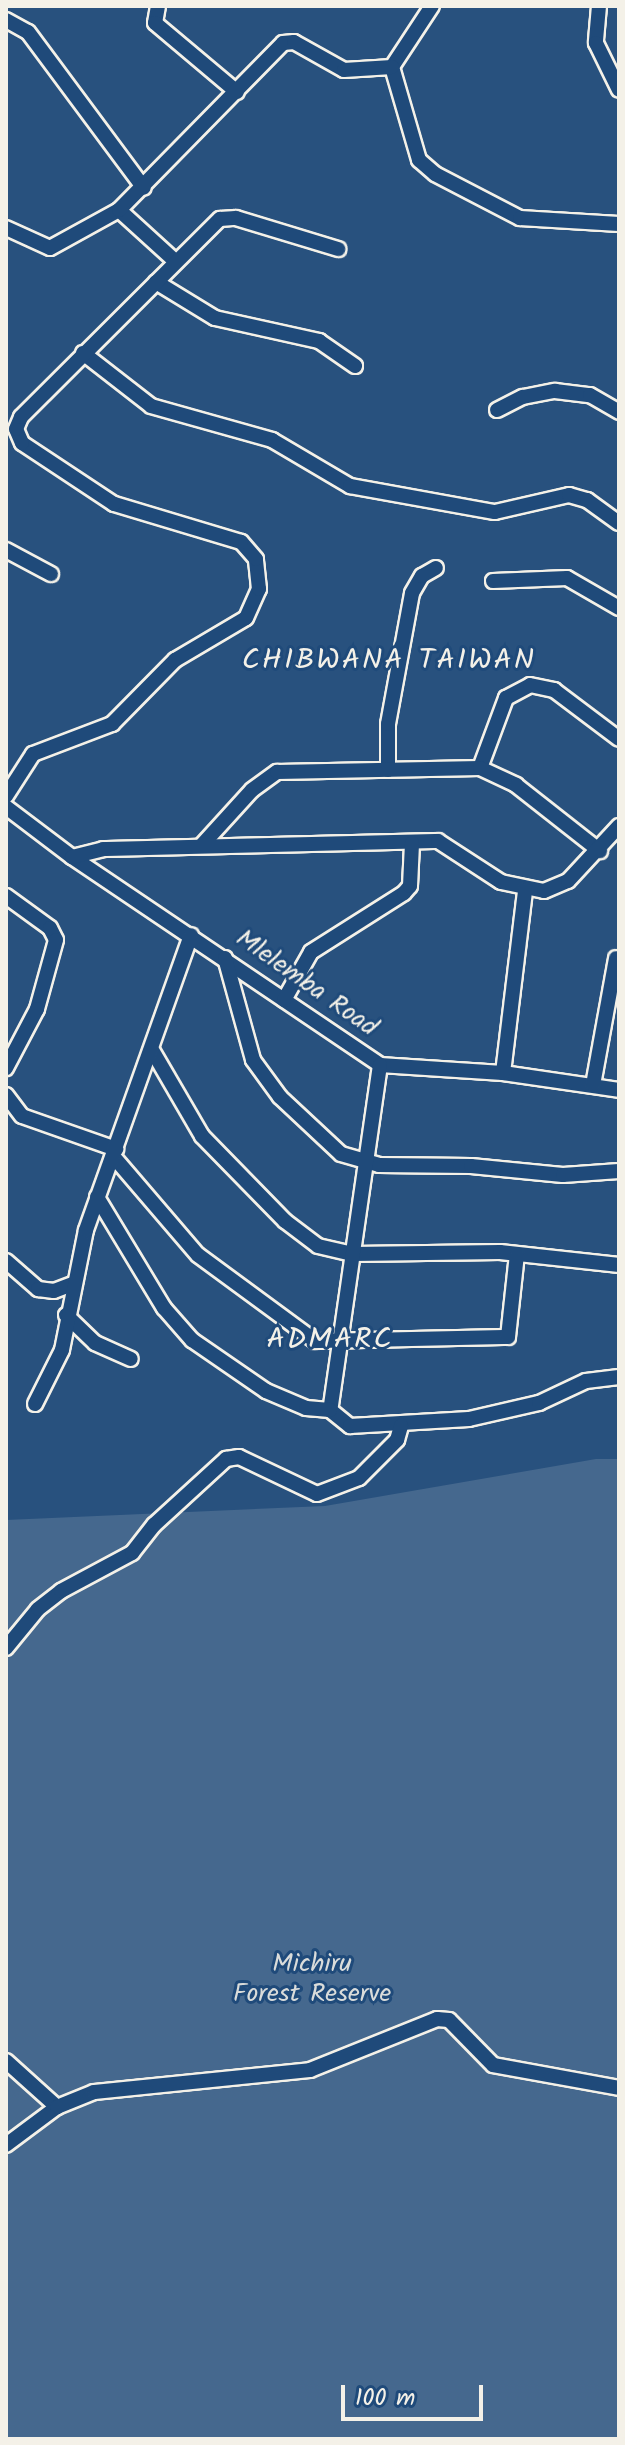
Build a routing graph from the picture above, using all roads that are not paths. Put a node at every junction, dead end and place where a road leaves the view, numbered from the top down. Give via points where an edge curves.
1 (158, 6) edge
2 (432, 6) edge
3 (599, 6) edge
4 (6, 20) edge
5 (392, 67) junction
6 (619, 90) edge
7 (237, 92) junction
8 (144, 188) junction
9 (119, 210) junction
10 (619, 224) edge
11 (6, 228) edge
12 (338, 249) dead end
13 (175, 261) junction
14 (156, 282) junction
15 (83, 353) junction
16 (355, 366) dead end
17 (497, 410) dead end
18 (619, 412) edge
19 (619, 523) edge
20 (6, 550) edge
21 (436, 568) dead end
22 (51, 574) dead end
23 (493, 581) dead end
24 (619, 608) edge
25 (619, 739) edge
26 (480, 768) junction
27 (388, 770) junction
28 (6, 796) edge
29 (6, 807) edge
30 (619, 826) edge
31 (412, 843) junction
32 (202, 845) junction
33 (600, 851) junction
34 (72, 857) junction
35 (525, 890) junction
36 (6, 896) edge
37 (191, 935) junction
38 (225, 958) junction
39 (616, 958) dead end
40 (284, 1000) junction
41 (152, 1050) junction
42 (380, 1065) junction
43 (6, 1068) edge
44 (503, 1073) junction
45 (593, 1085) junction
46 (619, 1090) edge
47 (6, 1095) edge
48 (114, 1152) junction
49 (364, 1163) junction
50 (619, 1171) edge
51 (97, 1197) junction
52 (353, 1254) junction
53 (517, 1254) junction
54 (6, 1261) edge
55 (619, 1265) edge
56 (72, 1284) junction
57 (66, 1315) junction
58 (342, 1340) junction
59 (131, 1359) dead end
60 (619, 1377) edge
61 (35, 1404) dead end
62 (330, 1410) junction
63 (401, 1426) junction
64 (6, 1648) edge
65 (6, 2061) edge
66 (619, 2088) edge
67 (57, 2107) junction
68 (6, 2145) edge

1 - 7 street via 155,23
2 - 5 street
3 - 6 street via 596,43
4 - 8 street via 28,32
5 - 7 street via 344,70 288,41
5 - 10 street via 414,149 435,174 520,218
7 - 8 street
8 - 9 street
9 - 11 street via 50,248
9 - 13 street
12 - 13 street via 230,216 216,222
13 - 14 street
14 - 15 street
14 - 16 street via 215,318 319,341
15 - 19 street via 151,406 283,445 350,486 495,512 569,495 593,503
15 - 28 street via 21,417 19,439 124,509 241,542 256,559 259,589 246,618 175,660 112,724 33,754
17 - 18 street via 523,397 555,391 590,395
20 - 22 street
21 - 27 street via 418,580 412,593 388,724
23 - 24 street via 567,578
25 - 26 street via 554,690 530,685 506,698
26 - 27 street
26 - 33 street via 516,785
27 - 32 street via 272,774
29 - 34 street, Mlelemba Road
30 - 33 street
31 - 32 street
31 - 35 street via 447,844 496,879
31 - 40 street via 410,886 311,952
32 - 34 street via 103,849
33 - 35 street via 561,886
34 - 37 street, Mlelemba Road
35 - 44 street
36 - 43 street via 50,928 56,940 37,1009
37 - 38 street, Mlelemba Road
37 - 41 street
38 - 40 street, Mlelemba Road
38 - 49 street via 245,1043 261,1073 332,1148
39 - 45 street
40 - 42 street, Mlelemba Road
41 - 48 street
41 - 52 street via 202,1136 285,1221 318,1246
42 - 44 street, Mlelemba Road
42 - 49 street
44 - 45 street, Mlelemba Road
45 - 46 street, Mlelemba Road
47 - 48 street via 22,1116
48 - 51 street
48 - 58 street via 178,1234 222,1277 315,1341
49 - 50 street via 563,1175
49 - 52 street
51 - 56 street
51 - 62 street via 164,1308 192,1340 266,1391 306,1408
52 - 53 street
52 - 58 street
53 - 55 street
53 - 58 street via 508,1337
54 - 56 street via 38,1289 54,1291
56 - 57 street
57 - 59 street via 95,1343
57 - 61 street via 62,1350
58 - 62 street
60 - 63 street via 586,1381 502,1413
62 - 63 street via 343,1425
63 - 64 street via 397,1440 359,1478 317,1494 239,1457 226,1459 154,1525 132,1553 61,1591 38,1609
65 - 67 street
66 - 67 street via 493,2065 443,2018 360,2045 310,2070 94,2092
67 - 68 street

